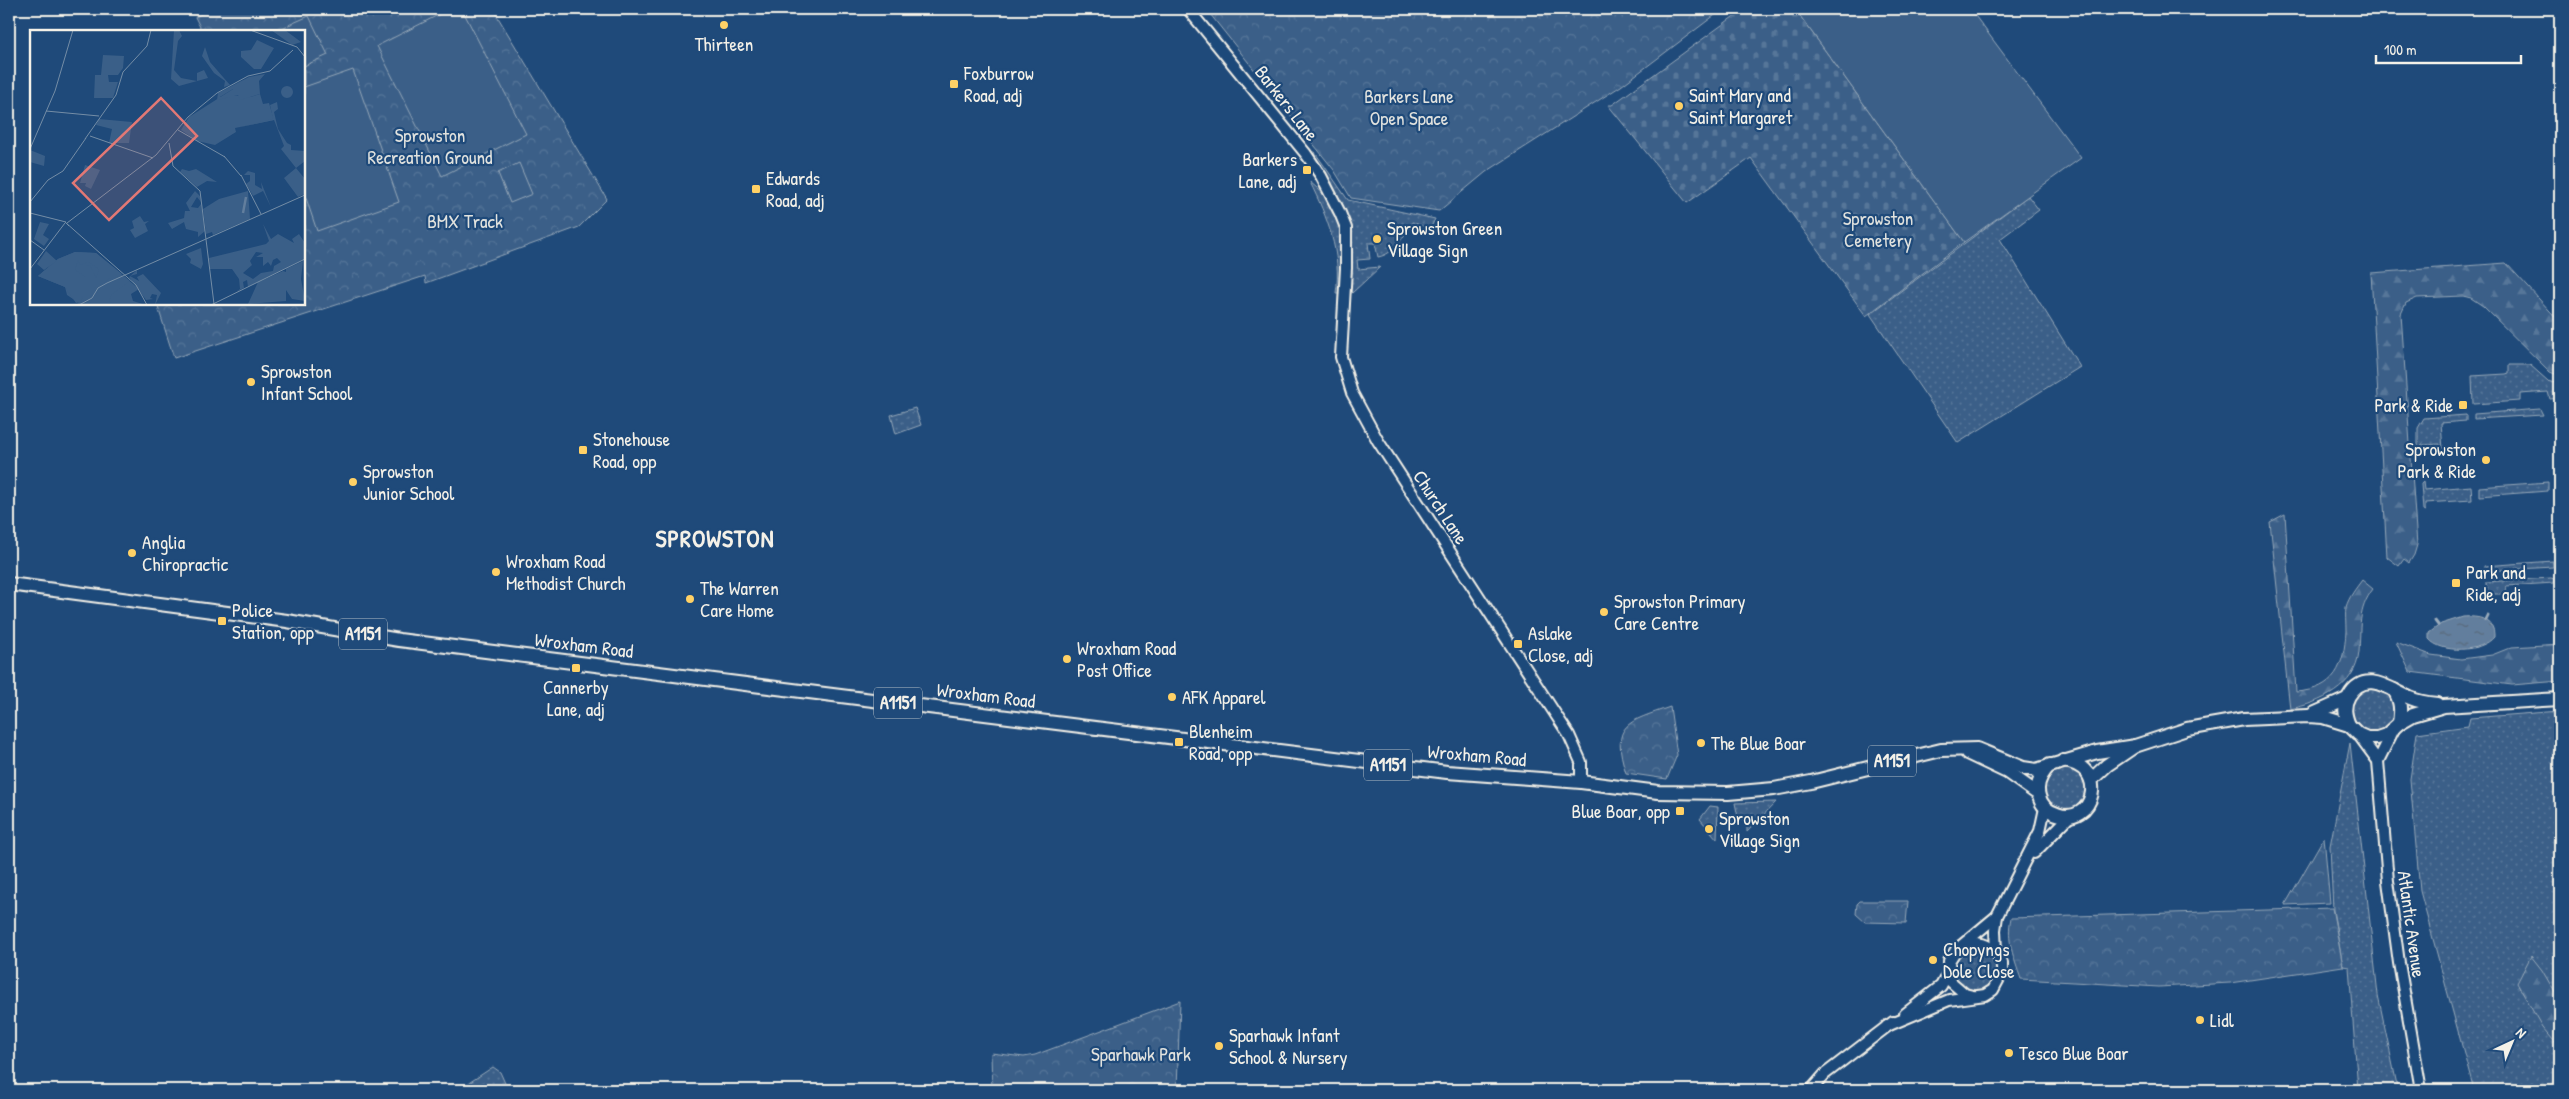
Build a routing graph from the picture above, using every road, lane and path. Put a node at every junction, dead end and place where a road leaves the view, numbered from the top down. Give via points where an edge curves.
1 (1188, 9) edge
2 (1346, 228) joint
3 (9, 584) edge
4 (2394, 690) junction
5 (2347, 699) junction
6 (2560, 699) edge
7 (2444, 706) junction
8 (2308, 716) junction
9 (2397, 726) junction
10 (2354, 729) junction
11 (2135, 746) junction
12 (1958, 750) junction
13 (2378, 761) junction
14 (2056, 763) junction
15 (2091, 780) junction
16 (1580, 782) junction
17 (2038, 794) junction
18 (2045, 808) junction
19 (2070, 816) junction
20 (2026, 862) junction
21 (1997, 916) junction
22 (1967, 944) junction
23 (1996, 952) junction
24 (1948, 973) junction
25 (1974, 997) junction
26 (1887, 1026) junction
27 (1811, 1090) edge
28 (2422, 1090) edge

1 - 2 street, Barkers Lane via 1316,168
2 - 16 street, Church Lane via 1342,357 1352,393 1378,441 1569,735 1581,762
3 - 16 main road, Wroxham Road / A1151 via 287,620 400,640 549,660 1438,771
4 - 5 main road, Wroxham Road / A1151 via 2371,682 2356,687
4 - 7 main road, Wroxham Road / A1151 via 2412,699
4 - 9 main road via 2402,709
5 - 8 main road, Wroxham Road / A1151
5 - 10 main road via 2345,715
6 - 7 main road, Wroxham Road / A1151
7 - 9 main road, Wroxham Road / A1151 via 2422,711
8 - 10 main road, Wroxham Road / A1151 via 2323,717
8 - 11 main road, Wroxham Road / A1151 via 2224,722
9 - 10 main road, Wroxham Road / A1151 via 2377,738 2367,738
9 - 13 street
10 - 13 street
11 - 14 main road, Wroxham Road / A1151
11 - 15 main road, Wroxham Road / A1151
12 - 14 main road, Wroxham Road / A1151 via 1977,749 2022,768 2036,770
12 - 16 main road, Wroxham Road / A1151 via 1928,753 1811,782 1752,792 1658,792
12 - 17 main road, Wroxham Road / A1151 via 2008,772
13 - 28 street, Atlantic Avenue via 2388,881
14 - 15 main road, Wroxham Road / A1151 via 2074,762 2084,768
14 - 17 main road via 2043,772 2038,781
15 - 19 main road via 2093,791 2089,802 2083,810
17 - 18 main road, Wroxham Road / A1151
18 - 19 main road via 2059,816
18 - 20 street via 2040,831
19 - 20 street
20 - 21 street
21 - 22 street
21 - 23 street
22 - 23 street via 1977,942
22 - 24 street via 1956,950 1949,962
23 - 25 street via 2002,962 1999,982 1985,995
24 - 25 street via 1956,989
24 - 26 street via 1941,986
25 - 26 street via 1949,1000
26 - 27 street via 1825,1074

